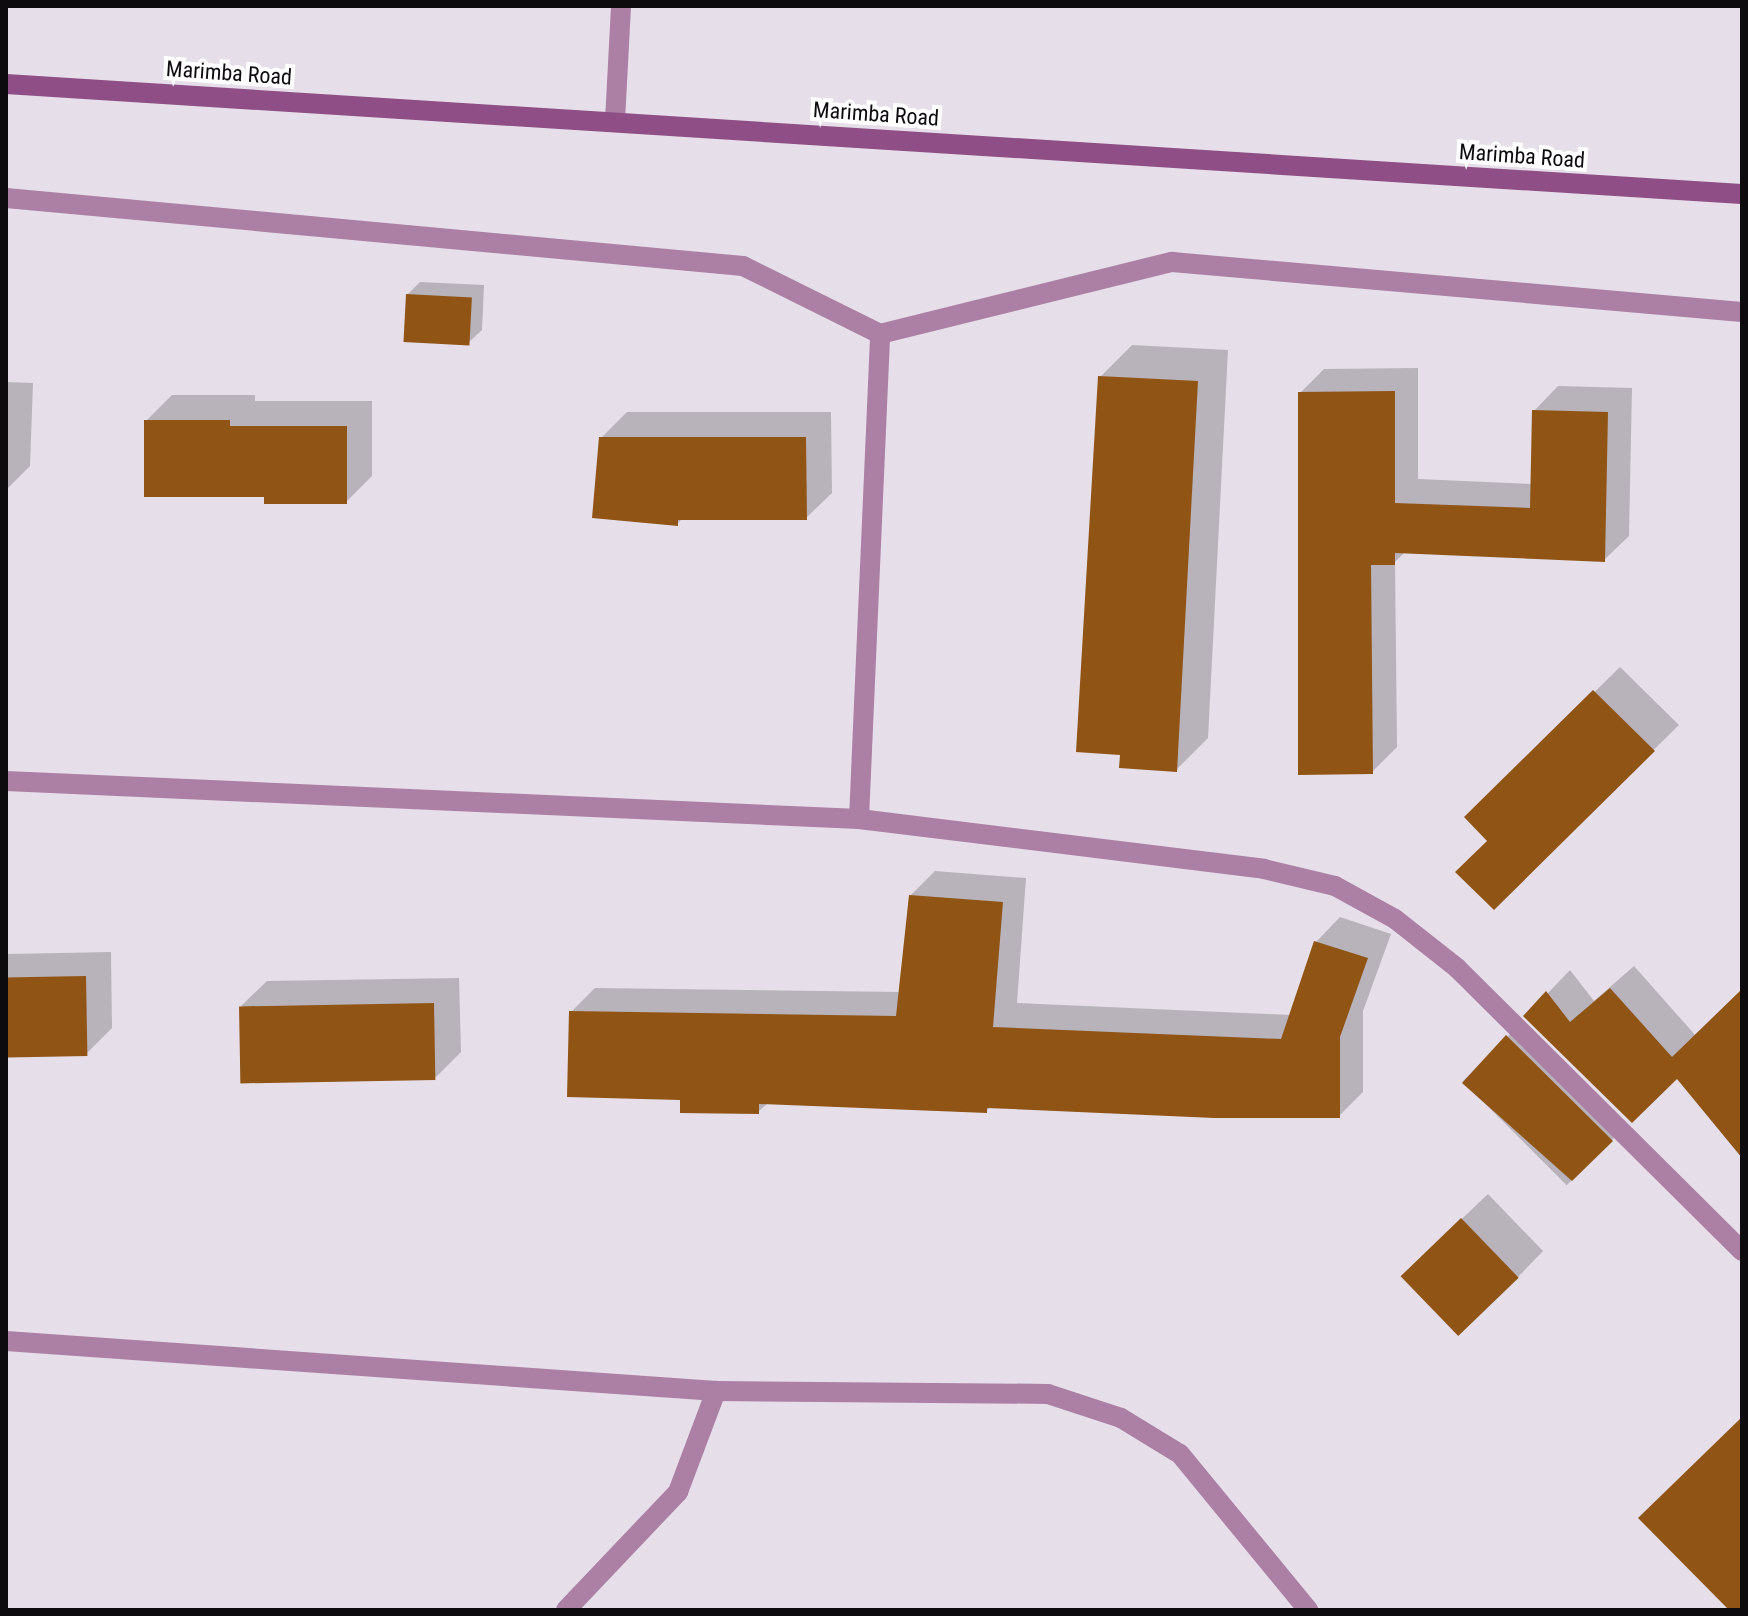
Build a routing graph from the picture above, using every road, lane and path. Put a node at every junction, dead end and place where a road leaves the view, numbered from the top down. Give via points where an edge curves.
1 (621, 6) edge
2 (6, 84) edge
3 (615, 121) junction
4 (1742, 194) edge
5 (6, 198) edge
6 (1742, 312) edge
7 (880, 334) junction
8 (6, 781) edge
9 (859, 819) junction
10 (1742, 1251) edge
11 (6, 1341) edge
12 (716, 1391) junction
13 (566, 1610) edge
14 (1308, 1610) edge

1 - 3 street
2 - 3 street, Marimba Road
3 - 4 street, Marimba Road
5 - 7 street via 743,266
6 - 7 street via 1172,262
7 - 9 street
8 - 9 street
9 - 10 street via 1264,869 1335,886 1395,919 1457,968
11 - 12 street
12 - 13 street via 678,1492
12 - 14 street via 1048,1394 1121,1418 1180,1454

